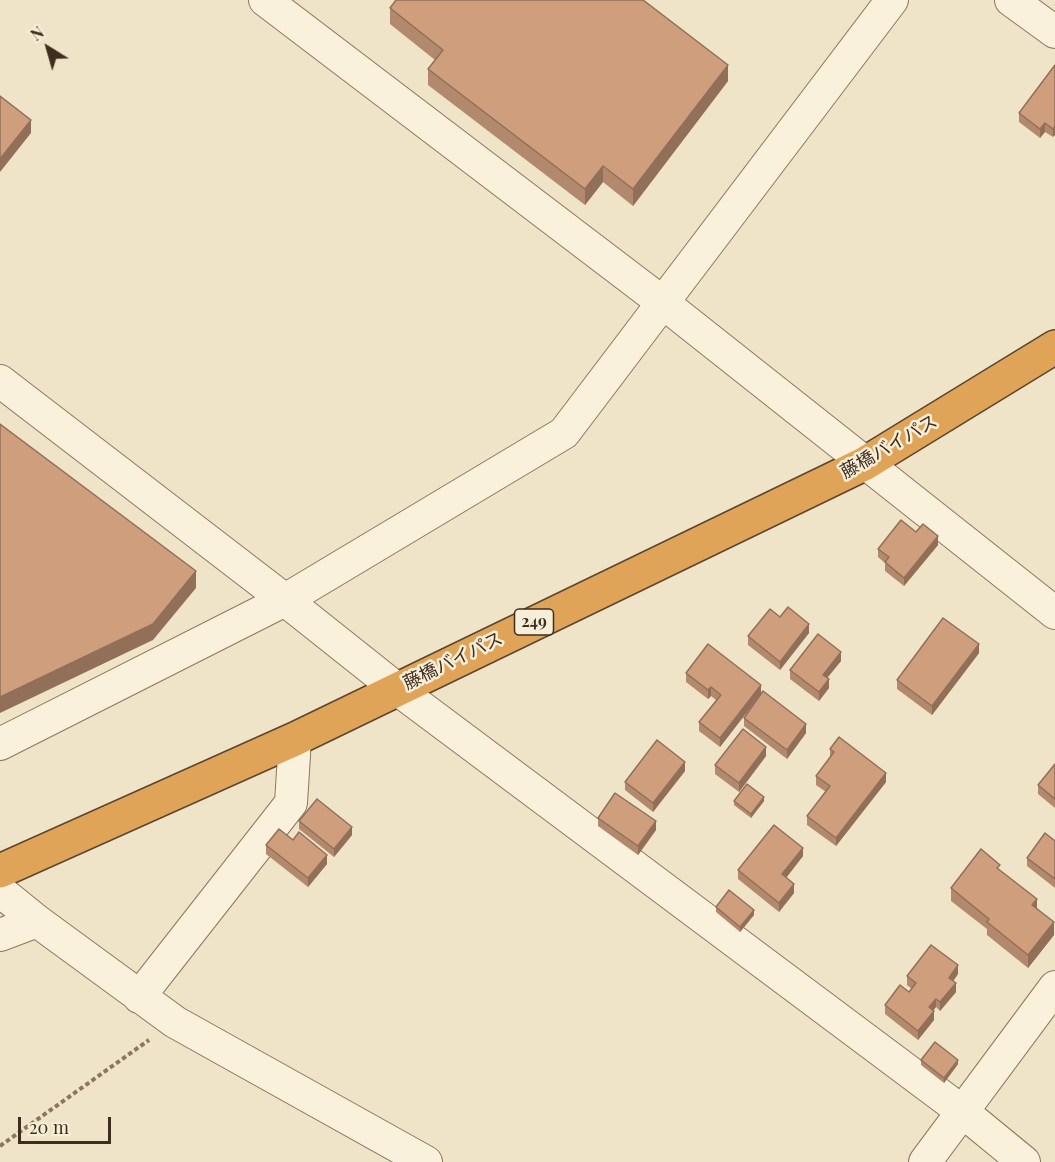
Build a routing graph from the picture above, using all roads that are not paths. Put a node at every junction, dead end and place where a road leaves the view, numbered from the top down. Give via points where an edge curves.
1 (265, 0) edge
2 (892, 0) edge
3 (1011, 0) edge
4 (1055, 32) edge
5 (662, 302) junction
6 (1055, 347) edge
7 (0, 381) edge
8 (864, 464) junction
9 (285, 600) junction
10 (1055, 614) edge
11 (397, 688) junction
12 (295, 739) junction
13 (0, 744) edge
14 (0, 871) edge
15 (0, 891) edge
16 (37, 921) junction
17 (0, 935) edge
18 (1055, 987) edge
19 (139, 997) junction
20 (963, 1112) junction
21 (426, 1162) edge
22 (925, 1162) edge
23 (1024, 1162) edge

1 - 5 street
2 - 5 street
3 - 4 street
5 - 8 street
5 - 9 street via 564,433
6 - 8 highway, 藤橋バイパス / 249
7 - 9 street
8 - 10 street
8 - 11 highway, 藤橋バイパス / 249
9 - 11 street
9 - 13 street
11 - 12 highway, 藤橋バイパス / 249
11 - 20 street
12 - 14 highway, 藤橋バイパス / 249
12 - 19 street via 291,803
15 - 16 street
16 - 17 street
16 - 19 street
18 - 20 street
19 - 21 street via 175,1022
20 - 22 street
20 - 23 street

